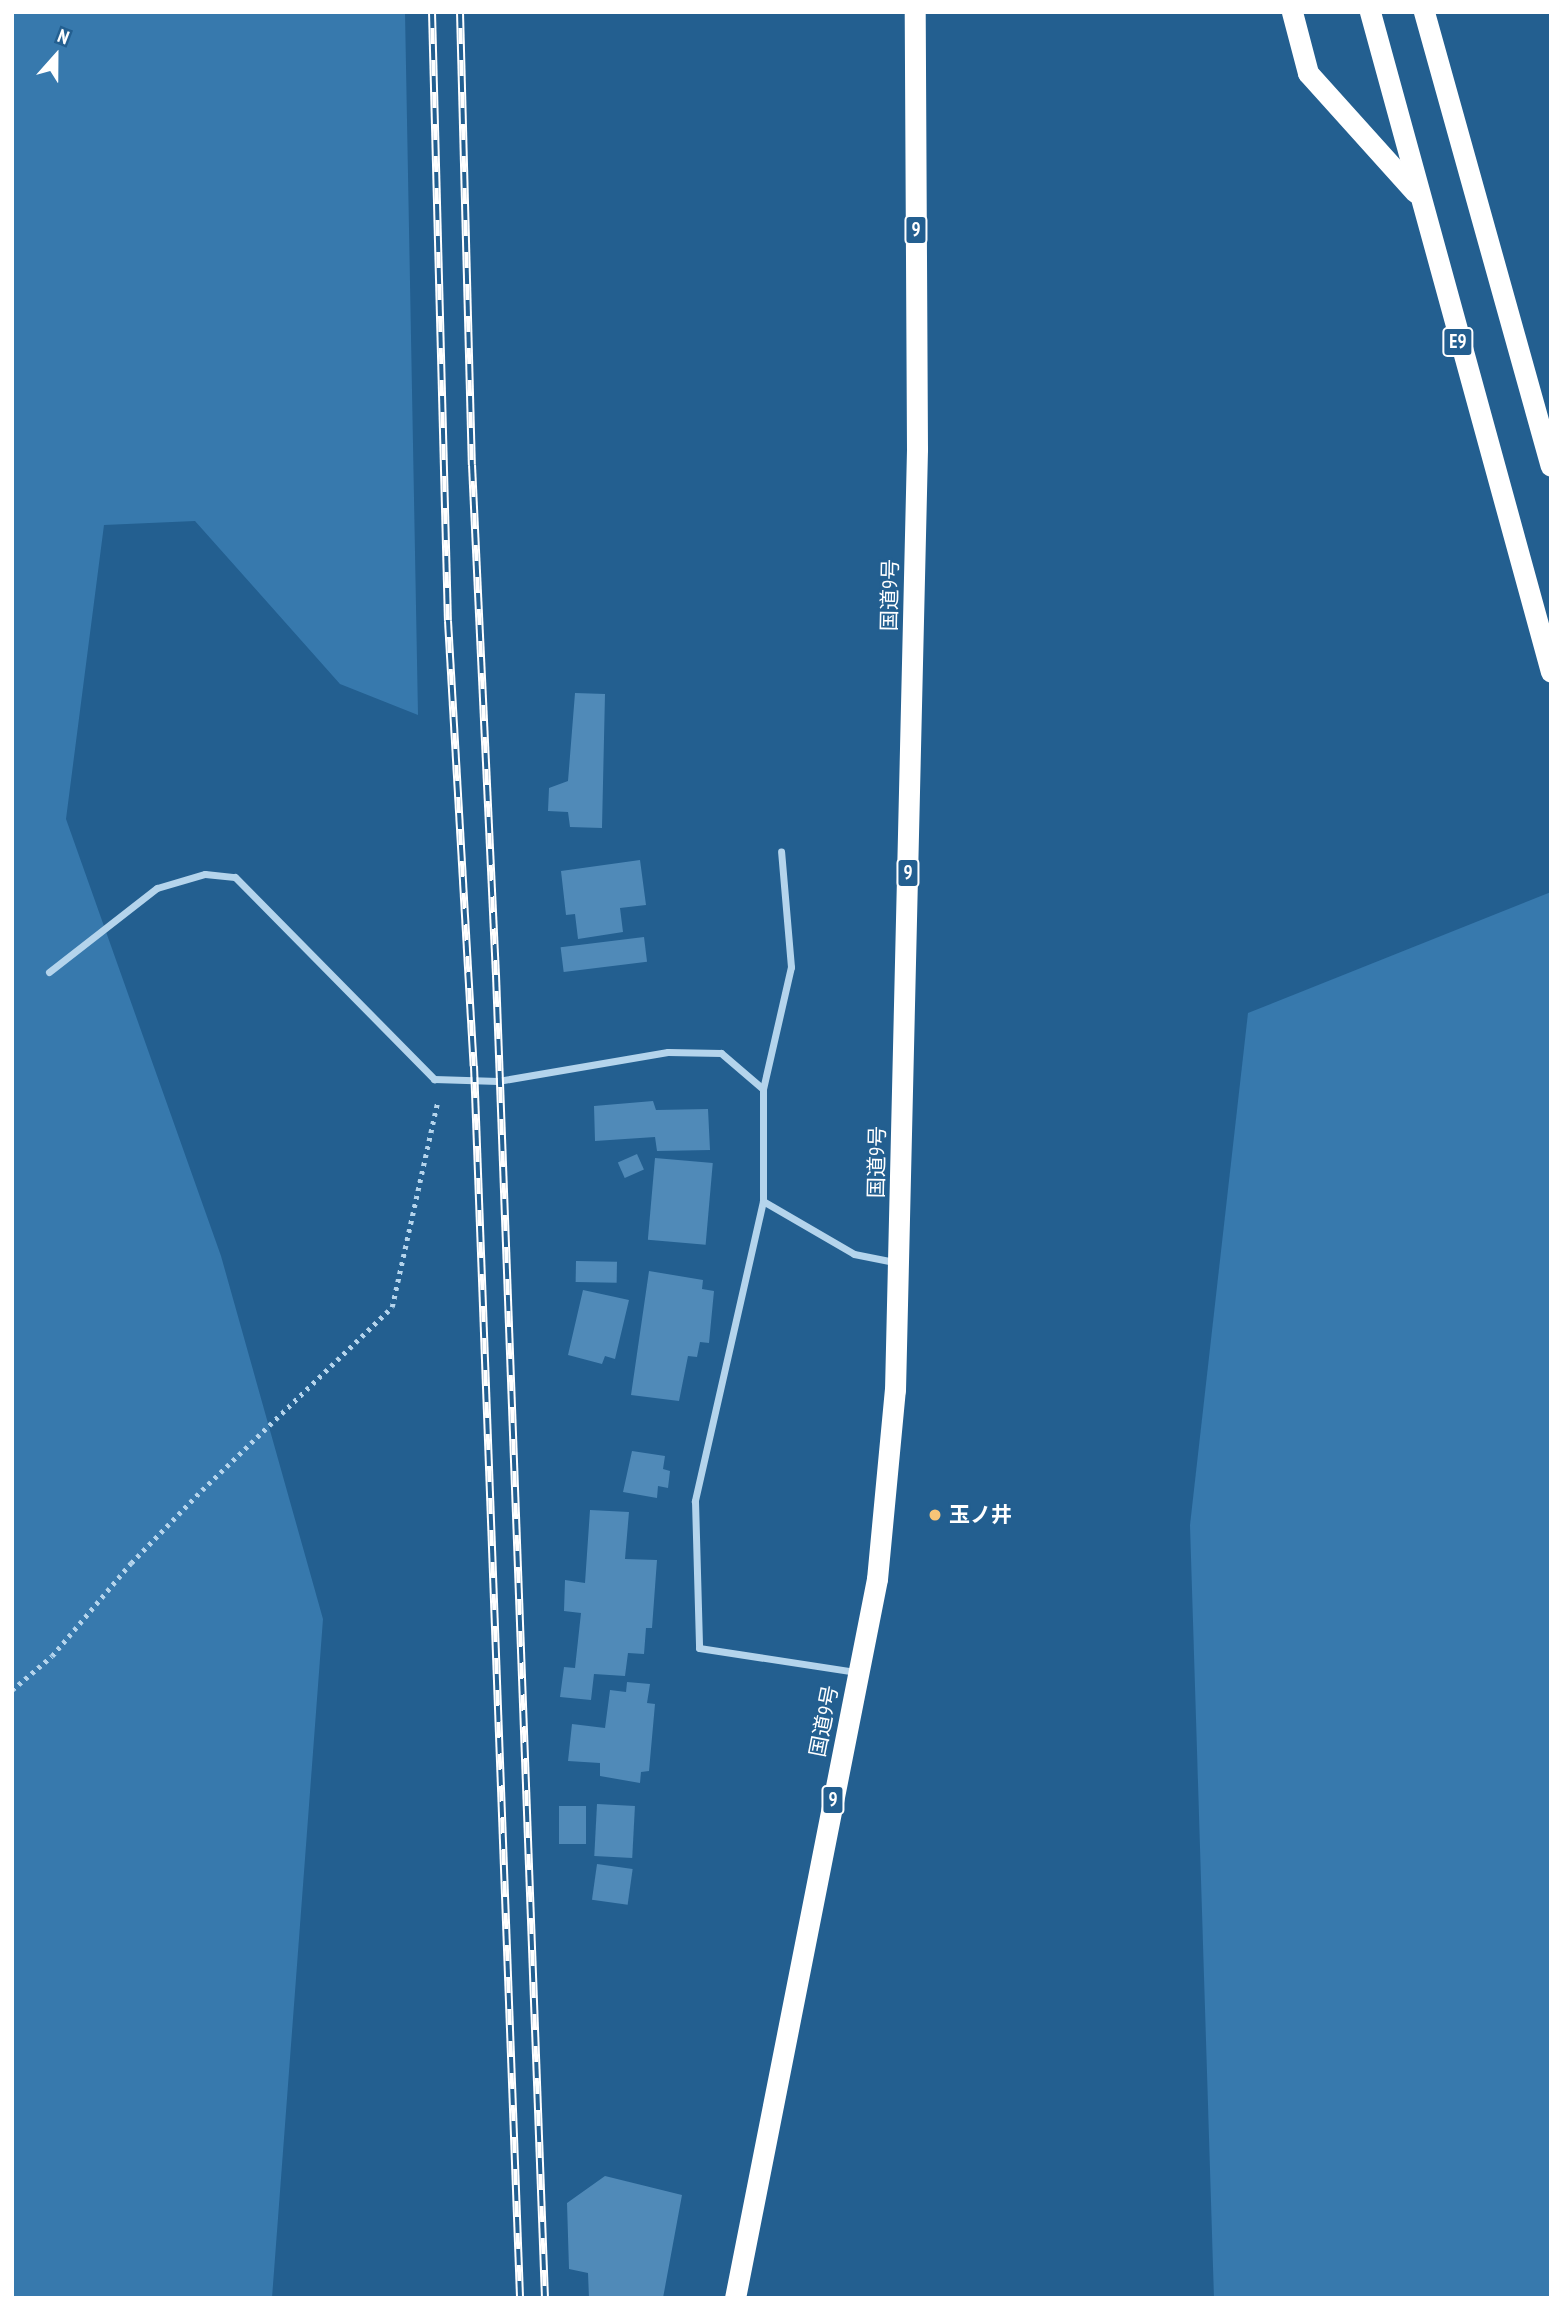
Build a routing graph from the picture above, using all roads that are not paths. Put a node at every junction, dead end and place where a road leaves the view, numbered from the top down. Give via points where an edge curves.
1 (915, 12) edge
2 (1292, 12) edge
3 (1370, 12) edge
4 (1424, 12) edge
5 (1419, 197) junction
6 (1551, 466) edge
7 (1551, 672) edge
8 (781, 851) dead end
9 (50, 972) dead end
10 (763, 1089) junction
11 (763, 1201) junction
12 (899, 1263) junction
13 (859, 1673) junction
14 (735, 2298) edge

1 - 12 highway, 国道9号 / 9 via 917,449
2 - 5 highway via 1308,73
3 - 5 highway, E9
4 - 6 highway
5 - 7 highway, E9
8 - 10 street via 791,967
9 - 10 street via 157,888 205,874 235,877 434,1079 498,1081 681,1052 721,1053
10 - 11 street
11 - 12 street via 854,1254
11 - 13 street via 695,1501 698,1648
12 - 13 highway, 国道9号 / 9 via 895,1390 877,1579
13 - 14 highway, 国道9号 / 9

